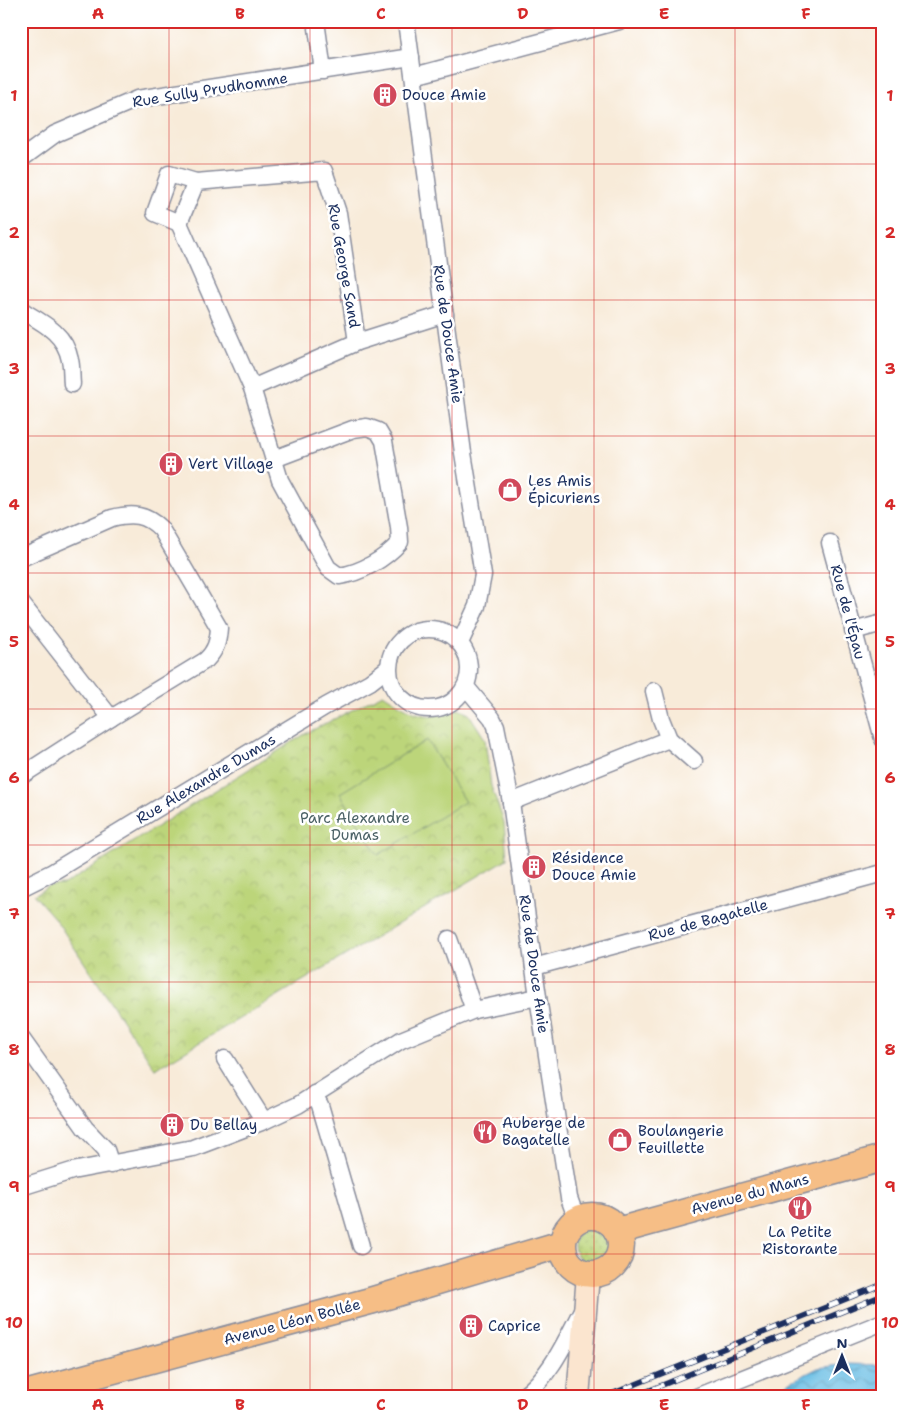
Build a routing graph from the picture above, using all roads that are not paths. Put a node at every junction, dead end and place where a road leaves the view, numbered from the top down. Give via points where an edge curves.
1 (316, 21) edge
2 (406, 21) edge
3 (619, 21) edge
4 (411, 57) junction
5 (323, 72) junction
6 (414, 76) junction
7 (21, 159) edge
8 (196, 182) junction
9 (180, 223) junction
10 (21, 310) edge
11 (445, 314) junction
12 (357, 342) junction
13 (72, 384) dead end
14 (252, 388) junction
15 (274, 459) junction
16 (830, 543) dead end
17 (21, 558) edge
18 (21, 603) edge
19 (883, 623) edge
20 (853, 631) junction
21 (460, 643) junction
22 (388, 668) junction
23 (466, 687) junction
24 (654, 690) dead end
25 (111, 718) junction
26 (669, 739) junction
27 (883, 739) edge
28 (694, 762) dead end
29 (21, 776) edge
30 (510, 802) junction
31 (883, 873) edge
32 (21, 888) edge
33 (449, 940) dead end
34 (534, 967) junction
35 (538, 997) junction
36 (474, 1010) junction
37 (21, 1038) edge
38 (225, 1059) dead end
39 (314, 1094) junction
40 (264, 1121) junction
41 (883, 1158) edge
42 (111, 1165) junction
43 (21, 1187) edge
44 (577, 1220) junction
45 (617, 1231) junction
46 (562, 1244) junction
47 (361, 1246) dead end
48 (588, 1274) junction
49 (584, 1305) junction
50 (883, 1322) edge
51 (21, 1395) edge
52 (522, 1397) edge
53 (578, 1397) edge
54 (696, 1397) edge

1 - 5 street
2 - 4 street, Rue de Douce Amie
3 - 6 street
4 - 5 street, Rue Sully Prudhomme
4 - 6 street, Rue de Douce Amie
5 - 7 street, Rue Sully Prudhomme via 137,98 55,134
6 - 11 street, Rue de Douce Amie
8 - 9 street
8 - 9 street, Rue George Sand via 169,174 155,213
8 - 12 street, Rue George Sand via 324,171 338,213
9 - 14 street
10 - 13 street via 52,328 64,344 70,360
11 - 12 street, Rue George Sand
11 - 21 street, Rue de Douce Amie via 483,575 477,606
12 - 14 street, Rue George Sand
14 - 15 street
15 - 15 street via 280,480 328,568 339,576 353,574 392,551 400,542 384,441 378,431 367,427 353,428
16 - 20 street, Rue de l'Épau
17 - 25 street via 112,518 126,514 151,519 161,529 213,617 219,628 218,640 214,652 206,660
18 - 25 street
19 - 20 street
20 - 27 street, Rue de l'Épau
21 - 22 street via 450,634 436,629 409,633 394,648
21 - 23 street via 468,657
22 - 23 street via 396,694 419,708 433,710 446,706
22 - 32 street, Rue Alexandre Dumas via 370,682
23 - 30 street, Rue de Douce Amie via 496,726
24 - 26 street
25 - 29 street
26 - 28 street
26 - 30 street
30 - 34 street, Rue de Douce Amie
31 - 34 street, Rue de Bagatelle
33 - 36 street
34 - 35 street, Rue de Douce Amie
35 - 36 street
35 - 44 street, Rue de Douce Amie via 569,1198
36 - 39 street via 401,1040
37 - 42 street via 85,1128 106,1150
38 - 40 street
39 - 40 street
39 - 47 street
40 - 42 street via 194,1148
41 - 45 main road, Avenue du Mans
42 - 43 street via 72,1171
44 - 45 main road via 594,1216 604,1218
44 - 46 main road via 567,1229
45 - 48 main road via 621,1240 619,1257 599,1274
46 - 48 main road via 570,1265
46 - 51 main road, Avenue Léon Bollée
48 - 49 street
49 - 52 street via 554,1363
49 - 53 street
50 - 54 street

